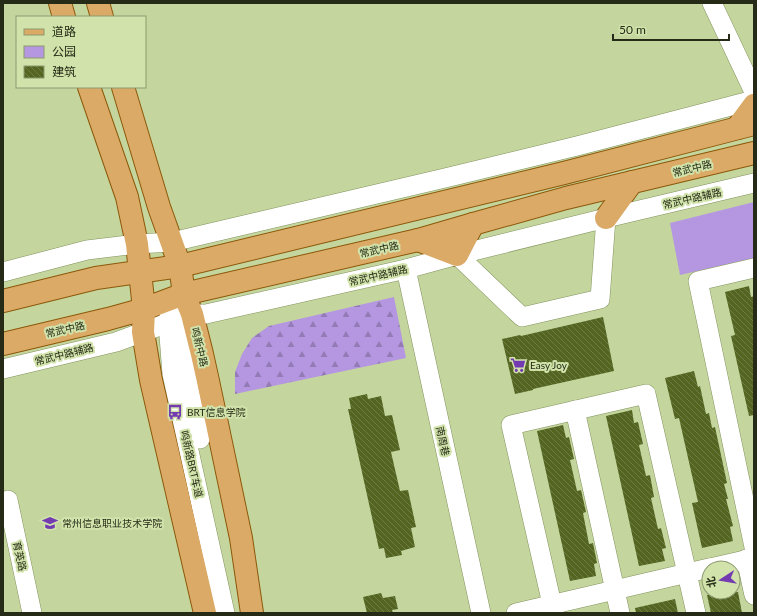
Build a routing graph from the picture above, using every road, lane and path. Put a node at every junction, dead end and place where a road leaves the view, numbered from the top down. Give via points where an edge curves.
1 (60, 3) edge
2 (98, 3) edge
3 (712, 3) edge
4 (64, 16) edge
5 (102, 16) edge
6 (89, 88) edge
7 (123, 88) edge
8 (754, 92) edge
9 (754, 100) edge
10 (754, 104) edge
11 (746, 126) edge
12 (754, 153) edge
13 (632, 182) junction
14 (754, 183) edge
15 (606, 218) junction
16 (473, 224) junction
17 (418, 240) junction
18 (172, 242) junction
19 (137, 244) junction
20 (456, 255) junction
21 (180, 266) junction
22 (754, 268) edge
23 (406, 269) junction
24 (3, 272) edge
25 (140, 272) junction
26 (206, 289) junction
27 (179, 297) junction
28 (3, 301) edge
29 (144, 309) junction
30 (179, 319) junction
31 (143, 332) junction
32 (3, 344) edge
33 (3, 369) edge
34 (575, 410) junction
35 (8, 500) dead end
36 (751, 555) edge
37 (735, 560) edge
38 (701, 570) edge
39 (687, 573) junction
40 (615, 590) junction
41 (754, 595) edge
42 (553, 609) edge
43 (32, 613) edge
44 (205, 613) edge
45 (225, 613) edge
46 (235, 613) edge
47 (252, 613) edge
48 (481, 613) edge
49 (516, 613) edge
50 (620, 613) edge
51 (696, 613) edge

1 - 4 main road
2 - 5 main road
3 - 8 street
6 - 19 main road via 127,197
7 - 18 main road, 鸣新中路
9 - 18 street via 577,146
10 - 11 main road
11 - 21 main road via 557,175
12 - 13 main road, 常武中路
13 - 15 main road
13 - 16 main road, 常武中路
14 - 15 street, 常武中路辅路
15 - 20 street, 常武中路辅路
15 - 20 street via 600,299 522,317
16 - 17 main road, 常武中路
16 - 20 main road
17 - 20 main road
17 - 26 main road, 常武中路
18 - 19 street
18 - 21 main road, 鸣新中路
19 - 21 main road
19 - 24 street via 87,250
19 - 25 main road
20 - 23 street, 常武中路辅路
21 - 25 main road
21 - 27 main road, 鸣新中路
22 - 36 street via 698,281
23 - 30 street, 常武中路辅路
23 - 48 street, 南周巷
25 - 28 main road via 96,278
25 - 29 main road
26 - 27 main road, 常武中路
26 - 30 main road
27 - 29 main road, 常武中路
27 - 30 main road, 鸣新中路
29 - 31 main road
29 - 32 main road, 常武中路
30 - 31 street, 常武中路辅路
30 - 45 street, 鸣新路BRT车道 via 172,374
30 - 46 street, 鸣新路BRT车道 via 189,388
30 - 47 main road, 鸣新中路 via 208,381 241,538
31 - 33 street, 常武中路辅路 via 116,342
31 - 44 main road via 151,380
34 - 39 street via 646,394
34 - 40 street
34 - 42 street via 511,425
35 - 43 street, 育英路
36 - 37 street
36 - 41 street
38 - 39 street
39 - 40 street
39 - 51 street
40 - 42 street
40 - 50 street
42 - 49 street

